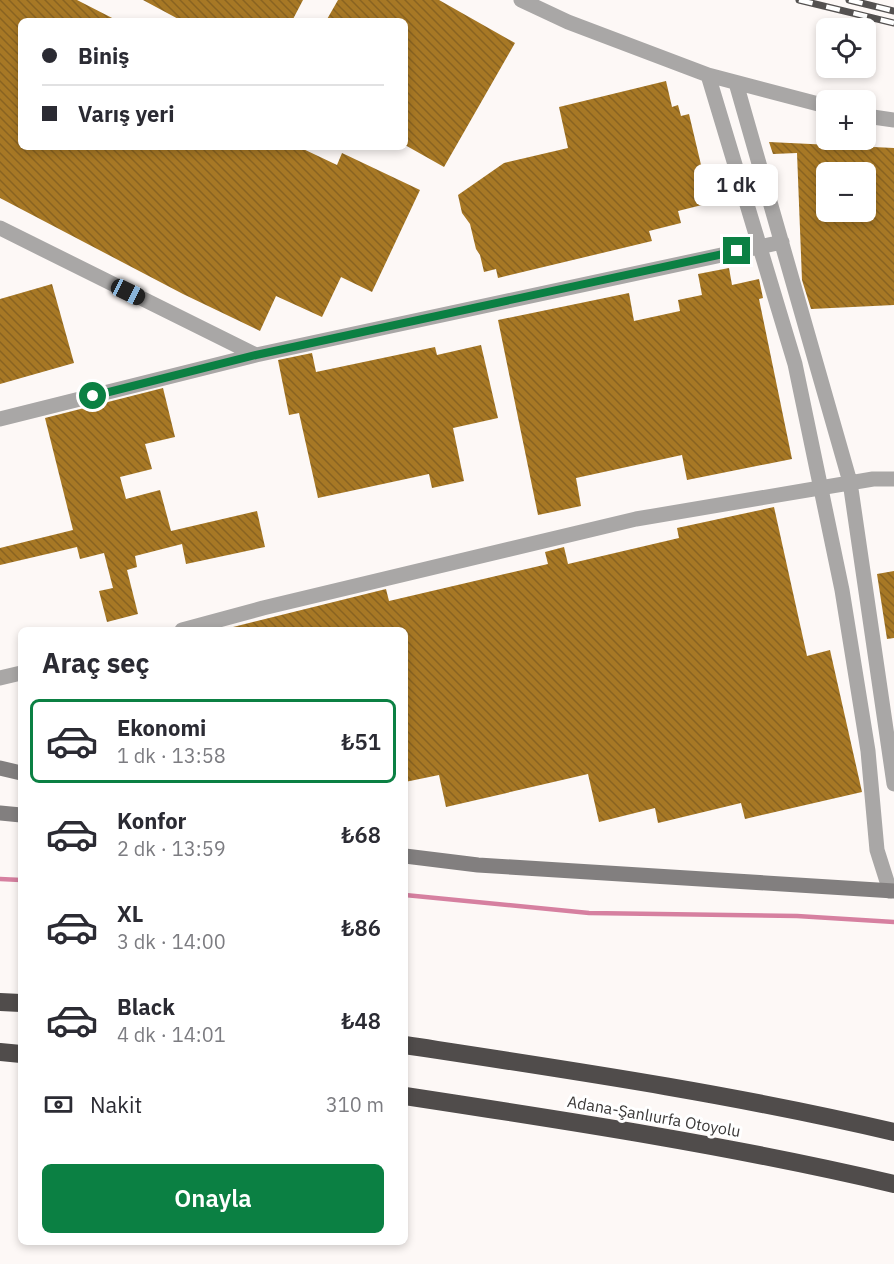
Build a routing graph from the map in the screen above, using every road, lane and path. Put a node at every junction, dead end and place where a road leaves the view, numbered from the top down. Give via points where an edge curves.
1 (521, 0) edge
2 (708, 75) junction
3 (736, 83) junction
4 (816, 103) edge
5 (876, 117) edge
6 (894, 120) edge
7 (0, 228) edge
8 (782, 242) junction
9 (760, 246) junction
10 (256, 355) junction
11 (0, 419) edge
12 (894, 479) edge
13 (850, 482) junction
14 (822, 487) junction
15 (193, 627) edge
16 (18, 674) edge
17 (0, 678) edge
18 (0, 768) edge
19 (18, 771) edge
20 (894, 784) edge
21 (0, 813) edge
22 (18, 815) edge
23 (408, 856) edge
24 (893, 886) edge
25 (0, 1002) edge
26 (18, 1003) edge
27 (408, 1045) edge
28 (0, 1052) edge
29 (18, 1054) edge
30 (408, 1096) edge
31 (894, 1132) edge
32 (894, 1184) edge

1 - 2 street
2 - 3 street
2 - 9 street
3 - 4 street
3 - 8 street
5 - 6 street
7 - 10 street
8 - 9 street
8 - 13 street
9 - 10 street
9 - 14 street via 795,364
10 - 11 street
12 - 13 street
13 - 14 street
13 - 20 street
14 - 15 street via 636,519
14 - 24 street via 868,751 877,850
16 - 17 street
18 - 19 main road
21 - 22 main road
23 - 24 main road via 478,866
25 - 26 highway
27 - 31 highway, Adana-Şanlıurfa Otoyolu via 598,1074
28 - 29 highway
30 - 32 highway, Adana-Şanlıurfa Otoyolu via 589,1124 815,1165

